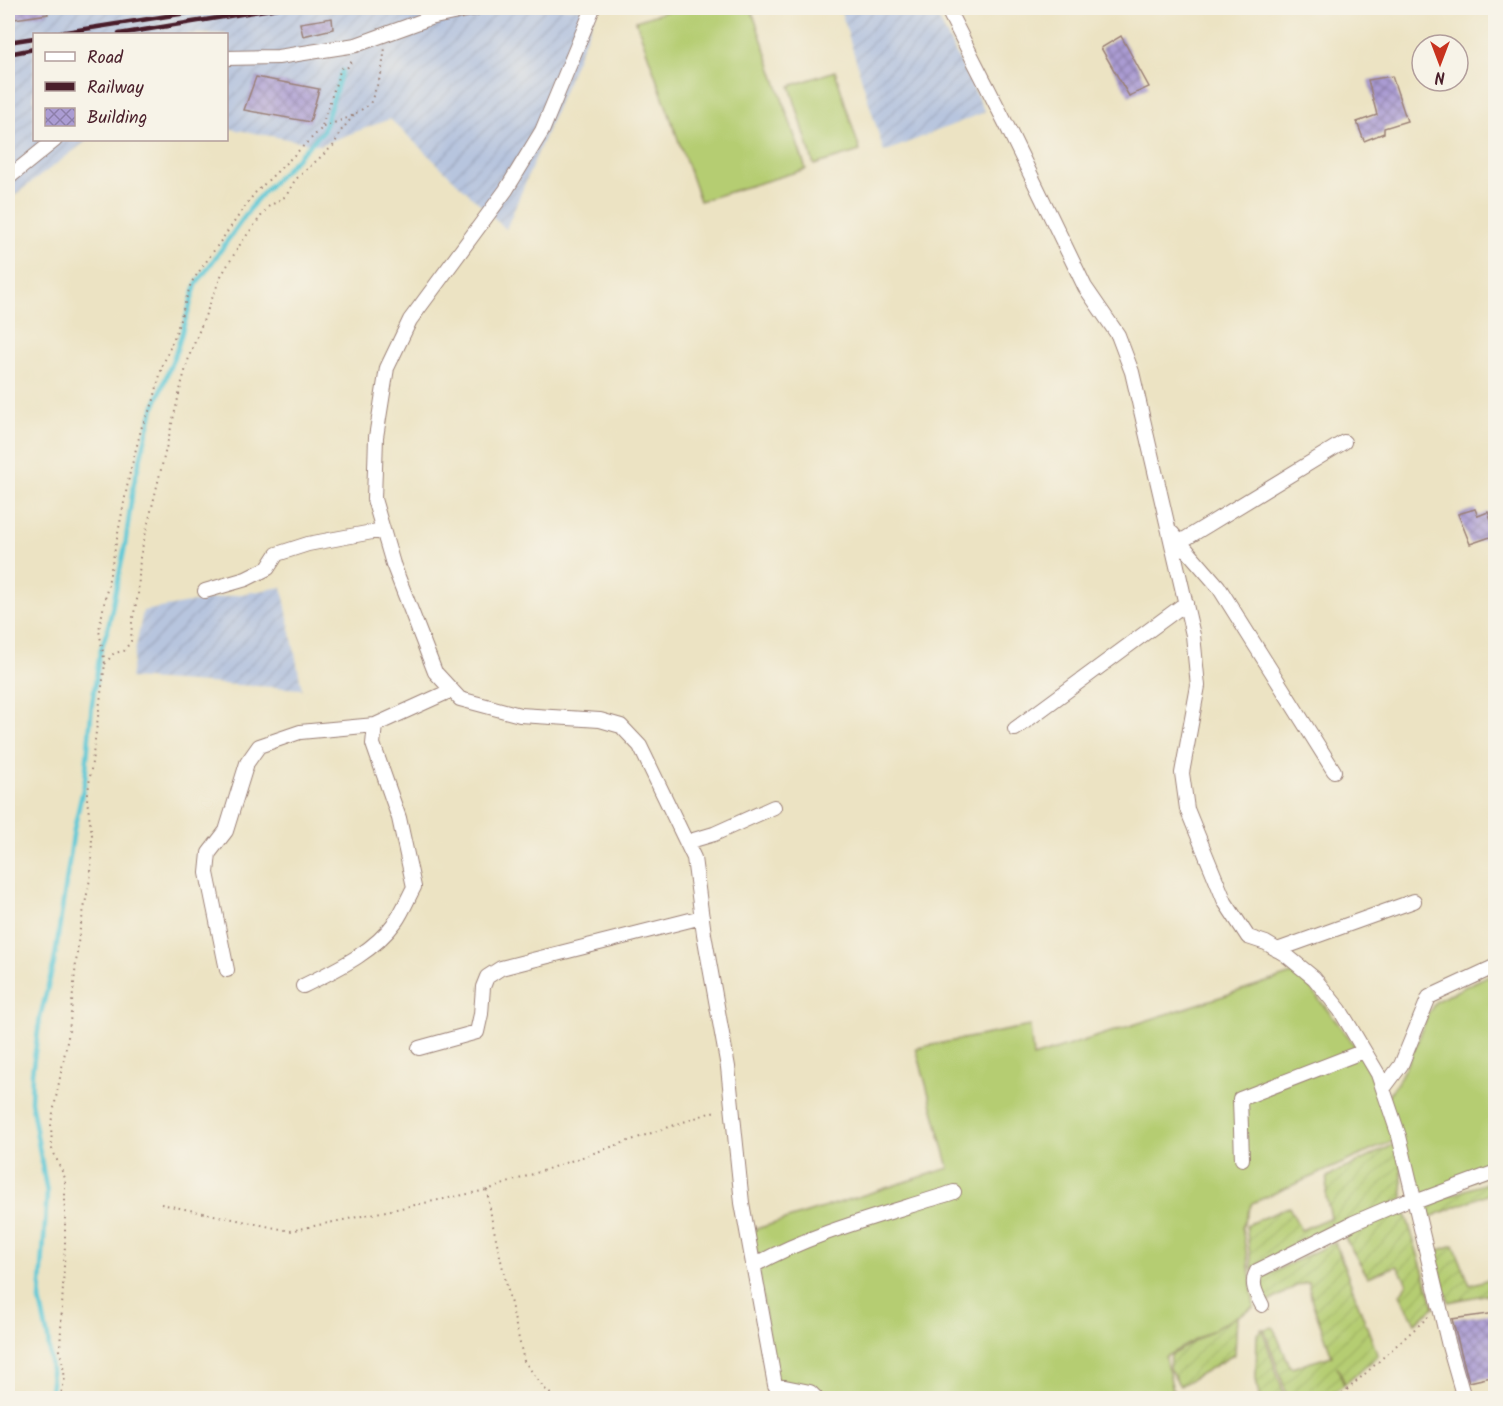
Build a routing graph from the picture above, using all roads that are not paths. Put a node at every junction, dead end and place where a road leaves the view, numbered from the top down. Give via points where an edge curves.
1 (476, 8) edge
2 (593, 8) edge
3 (947, 8) edge
4 (228, 58) edge
5 (54, 141) edge
6 (8, 178) edge
7 (1344, 441) dead end
8 (1169, 529) junction
9 (383, 530) junction
10 (1180, 542) junction
11 (205, 591) dead end
12 (1186, 603) junction
13 (452, 690) junction
14 (375, 725) junction
15 (1015, 729) dead end
16 (1334, 771) dead end
17 (774, 807) dead end
18 (687, 842) junction
19 (1414, 901) dead end
20 (702, 917) junction
21 (1277, 950) junction
22 (1496, 966) edge
23 (227, 969) dead end
24 (303, 986) dead end
25 (419, 1048) dead end
26 (1364, 1051) junction
27 (1383, 1089) junction
28 (1242, 1159) dead end
29 (1496, 1172) edge
30 (954, 1192) dead end
31 (1414, 1199) junction
32 (753, 1266) junction
33 (1262, 1305) dead end
34 (774, 1392) edge
35 (816, 1398) edge
36 (1464, 1398) edge

1 - 4 street via 430,18 363,42 278,57
2 - 9 street via 542,131 506,190 410,320 387,368 376,437 374,499
3 - 8 street via 1085,287 1118,335 1132,372
5 - 6 street
7 - 10 street
8 - 10 street
8 - 12 street
9 - 11 street via 277,554 268,568
9 - 13 street via 435,672
10 - 16 street via 1218,586
12 - 15 street
12 - 21 street via 1198,686 1182,773 1187,809 1225,902 1248,937
13 - 14 street
13 - 18 street via 460,699 520,715 600,720 621,726 640,746
14 - 23 street via 300,732 259,746 247,763 225,831 209,853 207,873
14 - 24 street via 373,744 399,818 414,887 396,921 374,945 351,962
17 - 18 street
18 - 20 street via 694,858
19 - 21 street
20 - 25 street via 501,968 487,977 483,987 477,1032
20 - 32 street via 728,1067 742,1203
21 - 26 street via 1314,978 1340,1010
22 - 27 street via 1429,997 1401,1065
26 - 27 street
26 - 28 street via 1240,1099
27 - 31 street
29 - 31 street
30 - 32 street via 832,1232
31 - 33 street via 1257,1271 1255,1290
31 - 36 street
32 - 34 street
34 - 35 street via 810,1392

